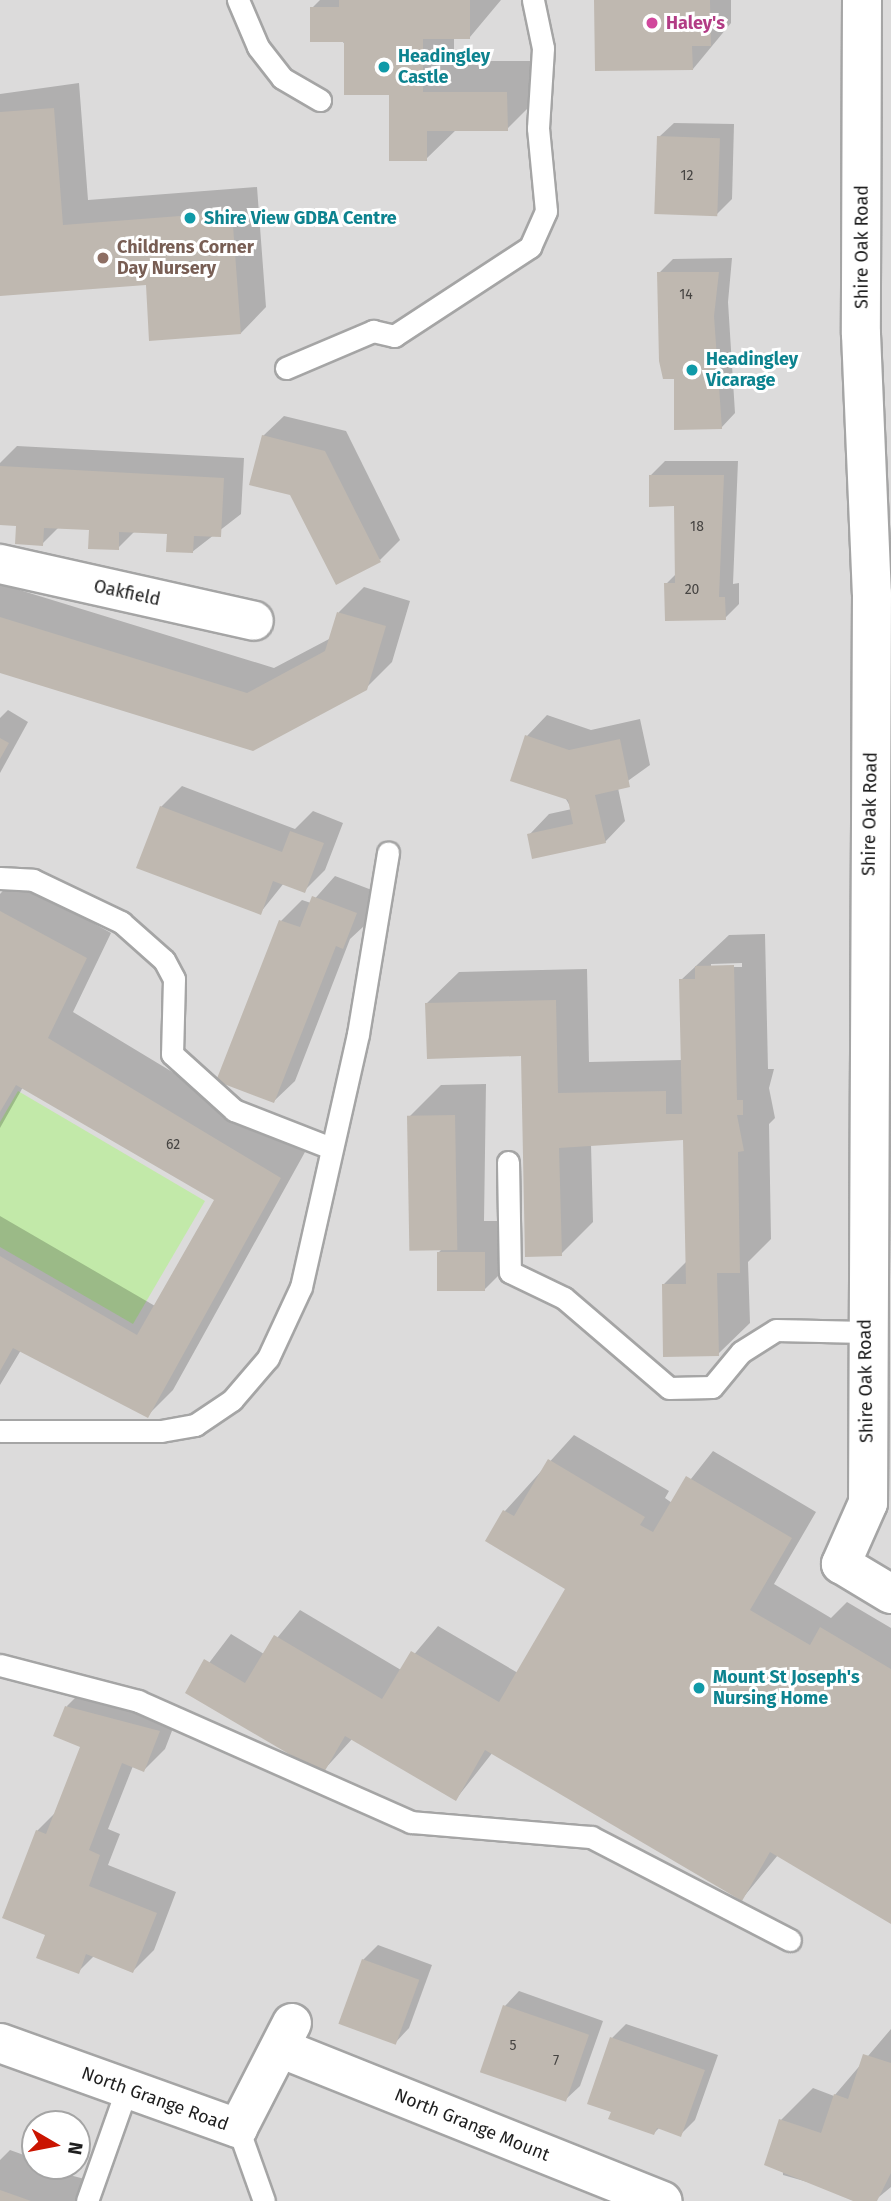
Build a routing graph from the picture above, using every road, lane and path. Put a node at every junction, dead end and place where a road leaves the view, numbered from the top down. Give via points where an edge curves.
1 (238, 0) edge
2 (533, 0) edge
3 (862, 0) edge
4 (320, 100) dead end
5 (286, 368) dead end
6 (0, 565) edge
7 (881, 595) edge
8 (254, 621) dead end
9 (388, 852) dead end
10 (0, 878) edge
11 (331, 1148) junction
12 (508, 1162) dead end
13 (865, 1332) junction
14 (0, 1432) edge
15 (891, 1594) edge
16 (0, 1665) edge
17 (790, 1940) dead end
18 (286, 2036) joint
19 (0, 2043) edge
20 (127, 2088) junction
21 (238, 2128) junction
22 (87, 2201) edge
23 (264, 2201) edge
24 (663, 2201) edge

1 - 4 lane via 258,47 282,78
2 - 5 lane via 543,48 538,128 546,202 530,247 394,336 373,331
3 - 7 street, Shire Oak Road via 861,334
6 - 8 street, Oakfield
7 - 13 street, Shire Oak Road
9 - 11 lane via 358,1034
10 - 11 lane via 33,880 121,922 164,960 174,979 168,1031 172,1054 234,1110
11 - 14 lane via 288,1324 257,1373 232,1400 195,1425 161,1431
12 - 13 lane via 510,1272 564,1298 669,1388 712,1387 741,1352 776,1329
13 - 15 street, Shire Oak Road via 868,1503 841,1564
16 - 17 lane via 138,1701 411,1822 592,1837
18 - 21 street, North Grange Road
18 - 24 street, North Grange Mount
19 - 20 street, North Grange Road
20 - 21 street, North Grange Road
20 - 22 lane
21 - 23 lane

